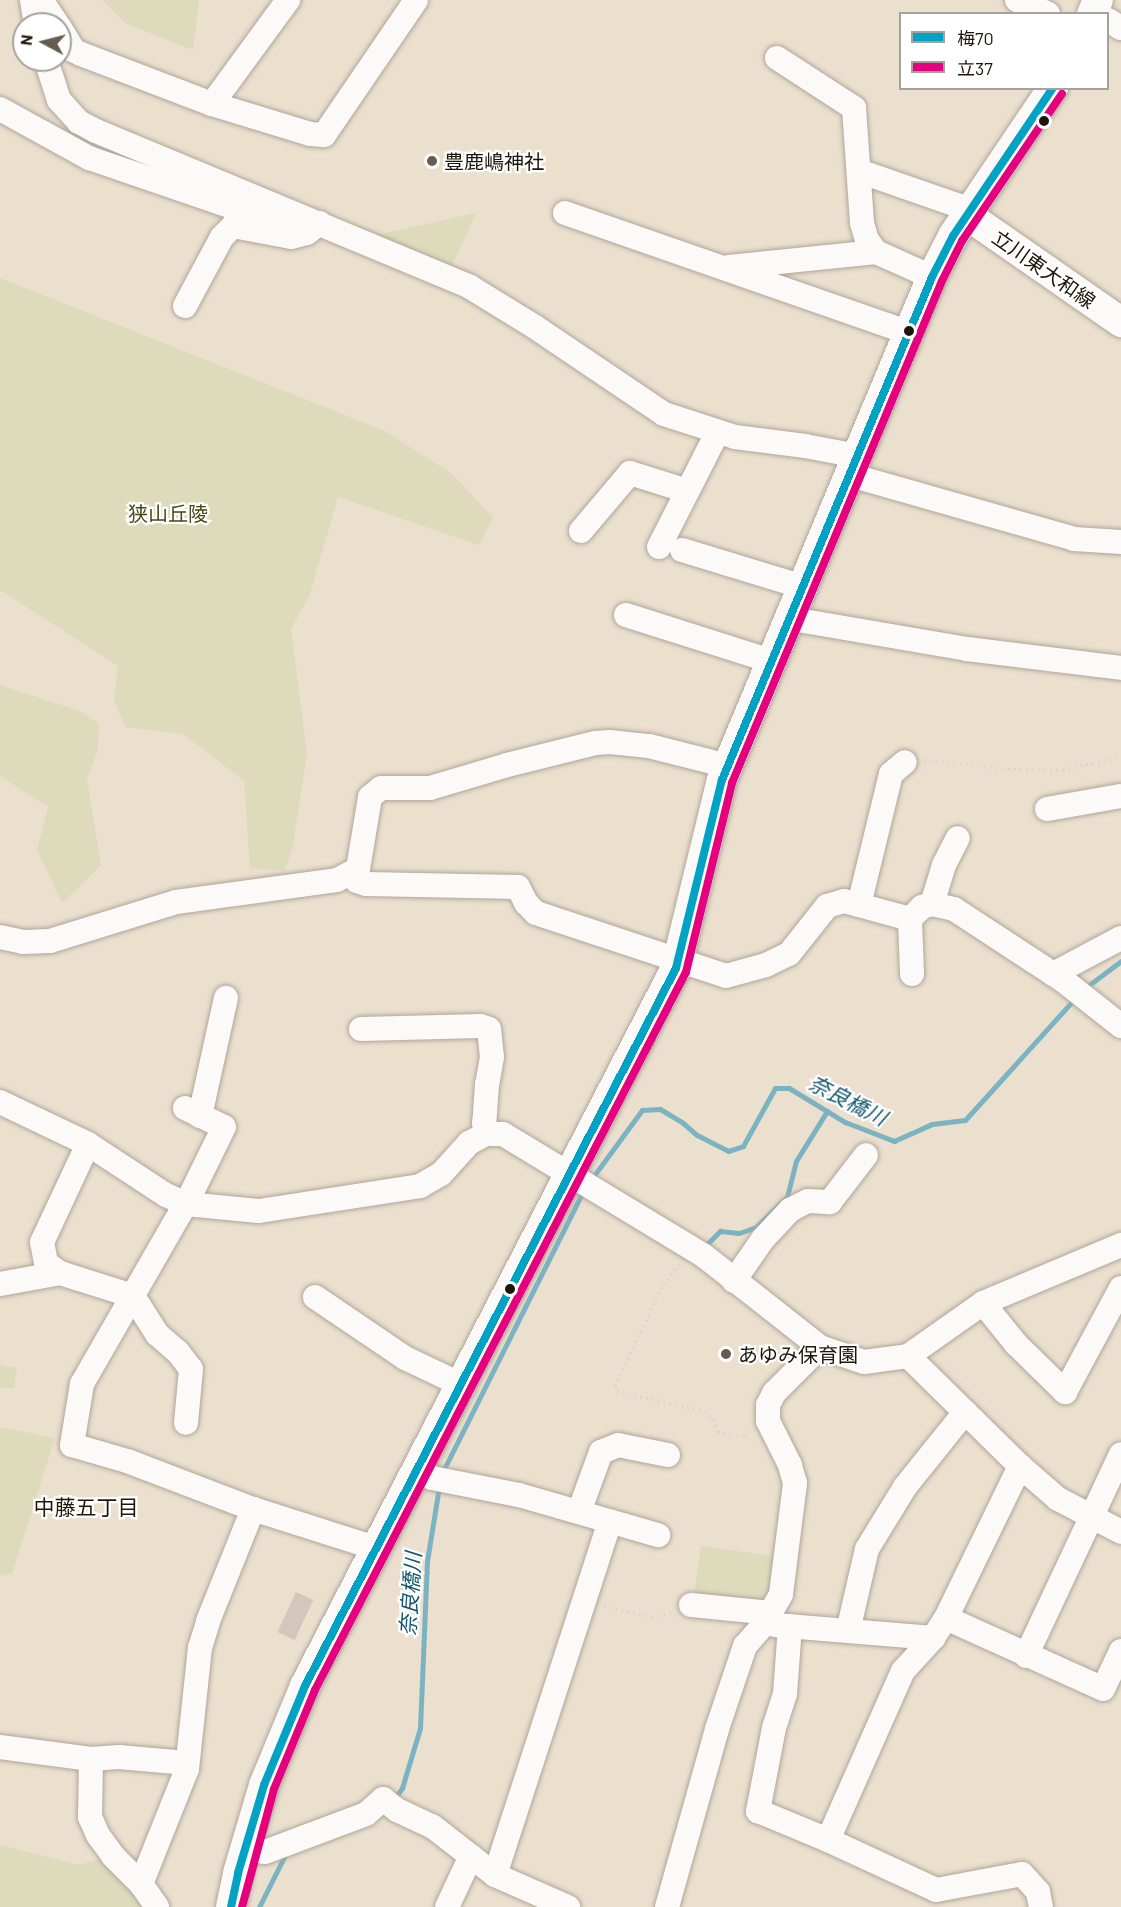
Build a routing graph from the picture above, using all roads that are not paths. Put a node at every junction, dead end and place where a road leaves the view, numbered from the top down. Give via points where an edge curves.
1 (288, 0) edge
2 (416, 0) edge
3 (1017, 0) edge
4 (1044, 12) edge
5 (72, 48) edge
6 (777, 58) dead end
7 (49, 72) edge
8 (1052, 90) edge
9 (212, 104) junction
10 (0, 109) edge
11 (859, 171) junction
12 (969, 212) junction
13 (565, 213) dead end
14 (308, 218) junction
15 (876, 252) junction
16 (722, 268) junction
17 (933, 277) junction
18 (185, 306) dead end
19 (1121, 322) edge
20 (909, 333) junction
21 (717, 433) junction
22 (854, 466) junction
23 (687, 491) junction
24 (581, 531) dead end
25 (1121, 542) edge
26 (804, 587) junction
27 (626, 615) dead end
28 (792, 618) junction
29 (774, 662) junction
30 (1121, 668) edge
31 (904, 762) road end
32 (728, 766) junction
33 (1121, 796) edge
34 (1047, 809) dead end
35 (958, 838) dead end
36 (351, 873) junction
37 (932, 904) junction
38 (859, 905) junction
39 (910, 919) junction
40 (0, 937) edge
41 (1121, 938) edge
42 (679, 959) junction
43 (912, 974) dead end
44 (1070, 986) junction
45 (226, 998) dead end
46 (1121, 1026) edge
47 (361, 1029) dead end
48 (0, 1102) edge
49 (486, 1134) junction
50 (88, 1144) junction
51 (866, 1155) dead end
52 (583, 1181) junction
53 (186, 1204) junction
54 (1121, 1245) edge
55 (1093, 1257) junction
56 (1121, 1272) edge
57 (60, 1273) junction
58 (735, 1281) junction
59 (0, 1284) edge
60 (1121, 1288) edge
61 (133, 1296) junction
62 (315, 1297) dead end
63 (983, 1303) junction
64 (820, 1347) junction
65 (908, 1356) junction
66 (460, 1384) junction
67 (965, 1412) junction
68 (186, 1423) dead end
69 (1121, 1454) edge
70 (668, 1455) dead end
71 (1020, 1466) junction
72 (431, 1476) junction
73 (253, 1509) junction
74 (579, 1512) junction
75 (1089, 1517) junction
76 (610, 1521) junction
77 (1121, 1532) edge
78 (658, 1535) dead end
79 (375, 1548) junction
80 (692, 1605) road end
81 (775, 1621) junction
82 (939, 1628) junction
83 (848, 1631) junction
84 (1121, 1651) edge
85 (1026, 1656) junction
86 (0, 1747) edge
87 (91, 1759) junction
88 (187, 1762) junction
89 (828, 1840) junction
90 (244, 1850) junction
91 (471, 1856) junction
92 (495, 1875) junction
93 (141, 1884) junction
94 (157, 1907) edge
95 (231, 1907) edge
96 (447, 1907) edge
97 (568, 1907) edge
98 (667, 1907) edge
99 (1041, 1907) edge

1 - 9 street
2 - 9 street via 324,135
3 - 4 street
5 - 9 street
6 - 11 street via 854,108
7 - 14 street via 59,100 79,122
8 - 12 main road
10 - 14 street via 89,158 261,218
11 - 12 street
11 - 15 street via 862,223
12 - 17 main road
12 - 19 main road, 立川東大和線
13 - 16 street
14 - 18 street via 307,233 291,237 233,226 222,237
14 - 21 street via 470,287 653,409
15 - 16 street
15 - 17 street
16 - 20 street
17 - 20 main road
20 - 22 main road
21 - 22 street
21 - 23 street
22 - 25 street via 1074,539
22 - 26 main road
23 - 24 street via 630,473
23 - 26 street via 670,549
26 - 28 main road
27 - 29 street
28 - 29 main road
28 - 30 street via 967,649
29 - 32 main road
31 - 38 street via 891,774
32 - 36 street via 649,746 610,742 507,765 430,788 381,788 370,797 358,868
32 - 42 main road via 714,806
33 - 34 street
35 - 37 street via 944,865
36 - 40 street via 337,880 176,902 50,941 23,942
36 - 42 street via 366,884 518,887 536,913
37 - 39 street via 922,907
37 - 44 street via 954,909
38 - 39 street
38 - 42 street via 844,901 827,906 789,954 748,970 717,975
39 - 43 street
41 - 44 street
42 - 52 main road
44 - 46 street
45 - 53 street via 193,1112 224,1127
47 - 49 street via 489,1029 492,1057 486,1094
48 - 50 street
49 - 52 street via 511,1137
49 - 53 street via 469,1143 441,1174 420,1186 259,1211
50 - 53 street
50 - 57 street via 42,1242 46,1263
51 - 58 street via 830,1202 808,1201 790,1210 763,1239
52 - 58 street via 697,1252
52 - 66 main road
53 - 61 street
54 - 55 street
55 - 56 street
55 - 63 street
57 - 59 street
57 - 61 street
58 - 64 street
60 - 63 street via 1065,1392 1016,1344
61 - 68 street via 157,1334 191,1369
61 - 73 street via 82,1384 72,1445 130,1462
62 - 66 street via 405,1358
63 - 65 street
64 - 65 street via 864,1362
64 - 81 street via 774,1393 768,1405 770,1426 795,1483
65 - 67 street
66 - 72 main road
67 - 71 street
67 - 83 street via 905,1487 867,1549
69 - 75 street
70 - 74 street via 618,1445 601,1452
71 - 75 street via 1058,1499
71 - 82 street
72 - 74 street
72 - 79 main road
73 - 79 street
73 - 88 street via 200,1648
74 - 76 street
75 - 77 street
75 - 85 street
76 - 78 street
76 - 92 street
79 - 90 main road via 288,1724
80 - 81 street
81 - 83 street
81 - 89 street via 785,1694 774,1728 758,1811
81 - 98 street via 745,1646 717,1729
82 - 83 street
82 - 85 street
82 - 89 street via 903,1671
84 - 85 street via 1103,1689
86 - 87 street
87 - 88 street
87 - 93 street via 90,1817 113,1856
88 - 93 street
89 - 99 street via 936,1890 1022,1874 1038,1892
90 - 91 street via 264,1852 366,1814 383,1799 432,1826
90 - 95 main road
91 - 92 street
91 - 96 street
92 - 97 street
93 - 94 street

